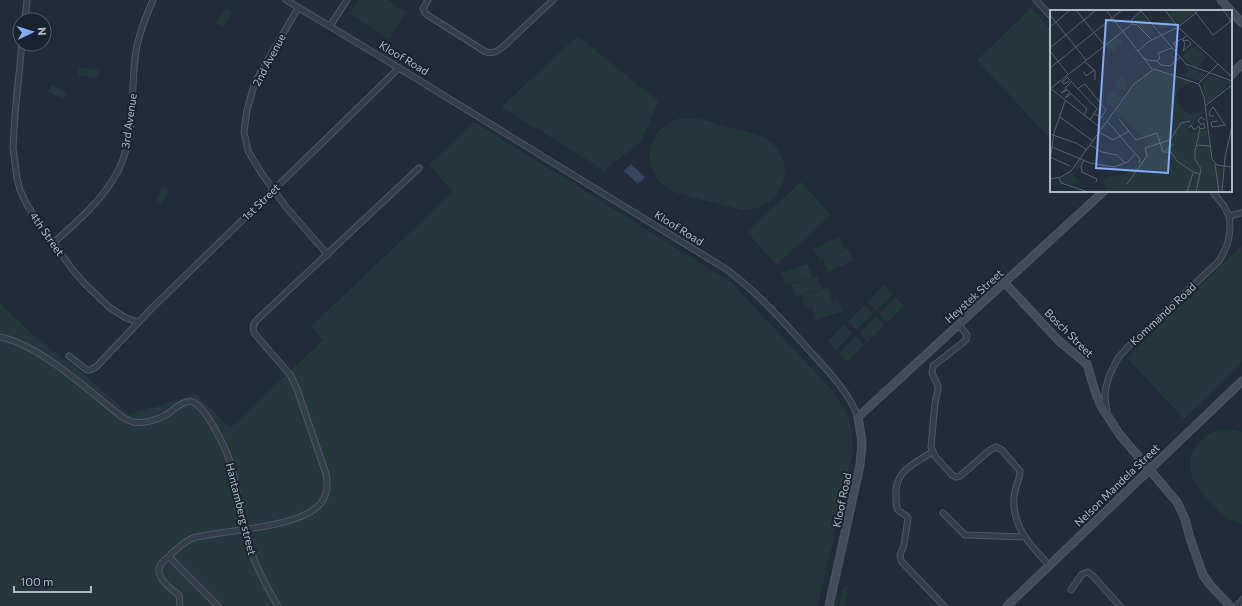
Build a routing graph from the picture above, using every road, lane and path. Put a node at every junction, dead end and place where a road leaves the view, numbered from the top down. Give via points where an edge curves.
1 (27, 0) edge
2 (153, 0) edge
3 (286, 0) edge
4 (347, 0) edge
5 (428, 0) edge
6 (553, 0) edge
7 (1036, 0) edge
8 (1221, 0) edge
9 (298, 8) junction
10 (1230, 10) edge
11 (26, 12) edge
12 (1232, 12) edge
13 (1050, 15) edge
14 (1242, 23) edge
15 (330, 26) junction
16 (21, 52) edge
17 (1242, 64) edge
18 (399, 68) junction
19 (1242, 70) edge
20 (1232, 74) edge
21 (1232, 79) edge
22 (419, 168) dead end
23 (273, 190) junction
24 (1103, 192) edge
25 (1213, 192) edge
26 (1242, 213) edge
27 (1229, 216) junction
28 (53, 244) junction
29 (328, 255) junction
30 (1006, 283) junction
31 (138, 322) junction
32 (959, 325) junction
33 (0, 337) edge
34 (69, 356) dead end
35 (1242, 381) edge
36 (858, 417) junction
37 (1108, 417) junction
38 (932, 452) junction
39 (1150, 469) junction
40 (943, 513) dead end
41 (244, 529) junction
42 (1024, 537) junction
43 (170, 556) junction
44 (1049, 565) junction
45 (1071, 590) dead end
46 (1242, 600) edge
47 (180, 606) edge
48 (218, 606) edge
49 (278, 606) edge
50 (829, 606) edge
51 (944, 606) edge
52 (1007, 606) edge
53 (1120, 606) edge
54 (1230, 606) edge
55 (1237, 606) edge

1 - 11 street
2 - 28 street, 3rd Avenue via 137,43 127,143 118,171 80,220
3 - 9 street, Kloof Road
4 - 15 street
5 - 6 street via 423,9 426,14 491,53 504,46
7 - 13 street
8 - 10 street
9 - 15 street, Kloof Road
9 - 23 street, 2nd Avenue via 255,82 245,122 244,132 248,151
12 - 14 street
15 - 18 street, Kloof Road
16 - 28 street, 4th Street via 13,148 17,178 27,205
17 - 20 street
18 - 23 street, 1st Street
18 - 36 street, Kloof Road via 744,282 838,383
19 - 21 street
22 - 29 street
23 - 29 street, 2nd Avenue
23 - 31 street, 1st Street
24 - 30 street, Heystek Street
25 - 27 street
26 - 27 street
27 - 37 street, Kommando Road via 1230,238 1219,261 1128,347 1112,367 1105,397
28 - 31 street, 4th Street via 95,295 126,318
29 - 41 street via 256,320 253,327 253,331 288,373 297,389 326,474 325,496 316,507 289,521
30 - 32 street, Heystek Street
30 - 37 street, Bosch Street via 1059,341 1087,364 1095,391
31 - 34 street, 1st Street via 96,367 90,370
32 - 36 street, Heystek Street
32 - 38 street via 968,335 966,340 932,369 938,386 931,434
33 - 41 street, Hantamberg street via 18,342 47,359 128,420 150,421 188,402 193,402 202,409 219,436 232,468
35 - 39 street, Nelson Mandela Street
36 - 50 street, Kloof Road via 862,442 860,466
37 - 39 street, Bosch Street
38 - 42 street via 956,477 990,450 996,447 1002,450 1020,471 1014,506 1017,522
38 - 51 street via 901,474 896,484 896,505 908,518 901,561
39 - 44 street, Nelson Mandela Street
39 - 54 street, Bosch Street via 1181,509 1203,575
40 - 42 street via 965,535
41 - 43 street via 191,539
41 - 49 street, Hantamberg street via 262,579
42 - 44 street
43 - 47 street via 161,563 160,577 180,597
43 - 48 street
44 - 52 street, Nelson Mandela Street
45 - 53 street via 1082,574 1088,572
46 - 55 street

